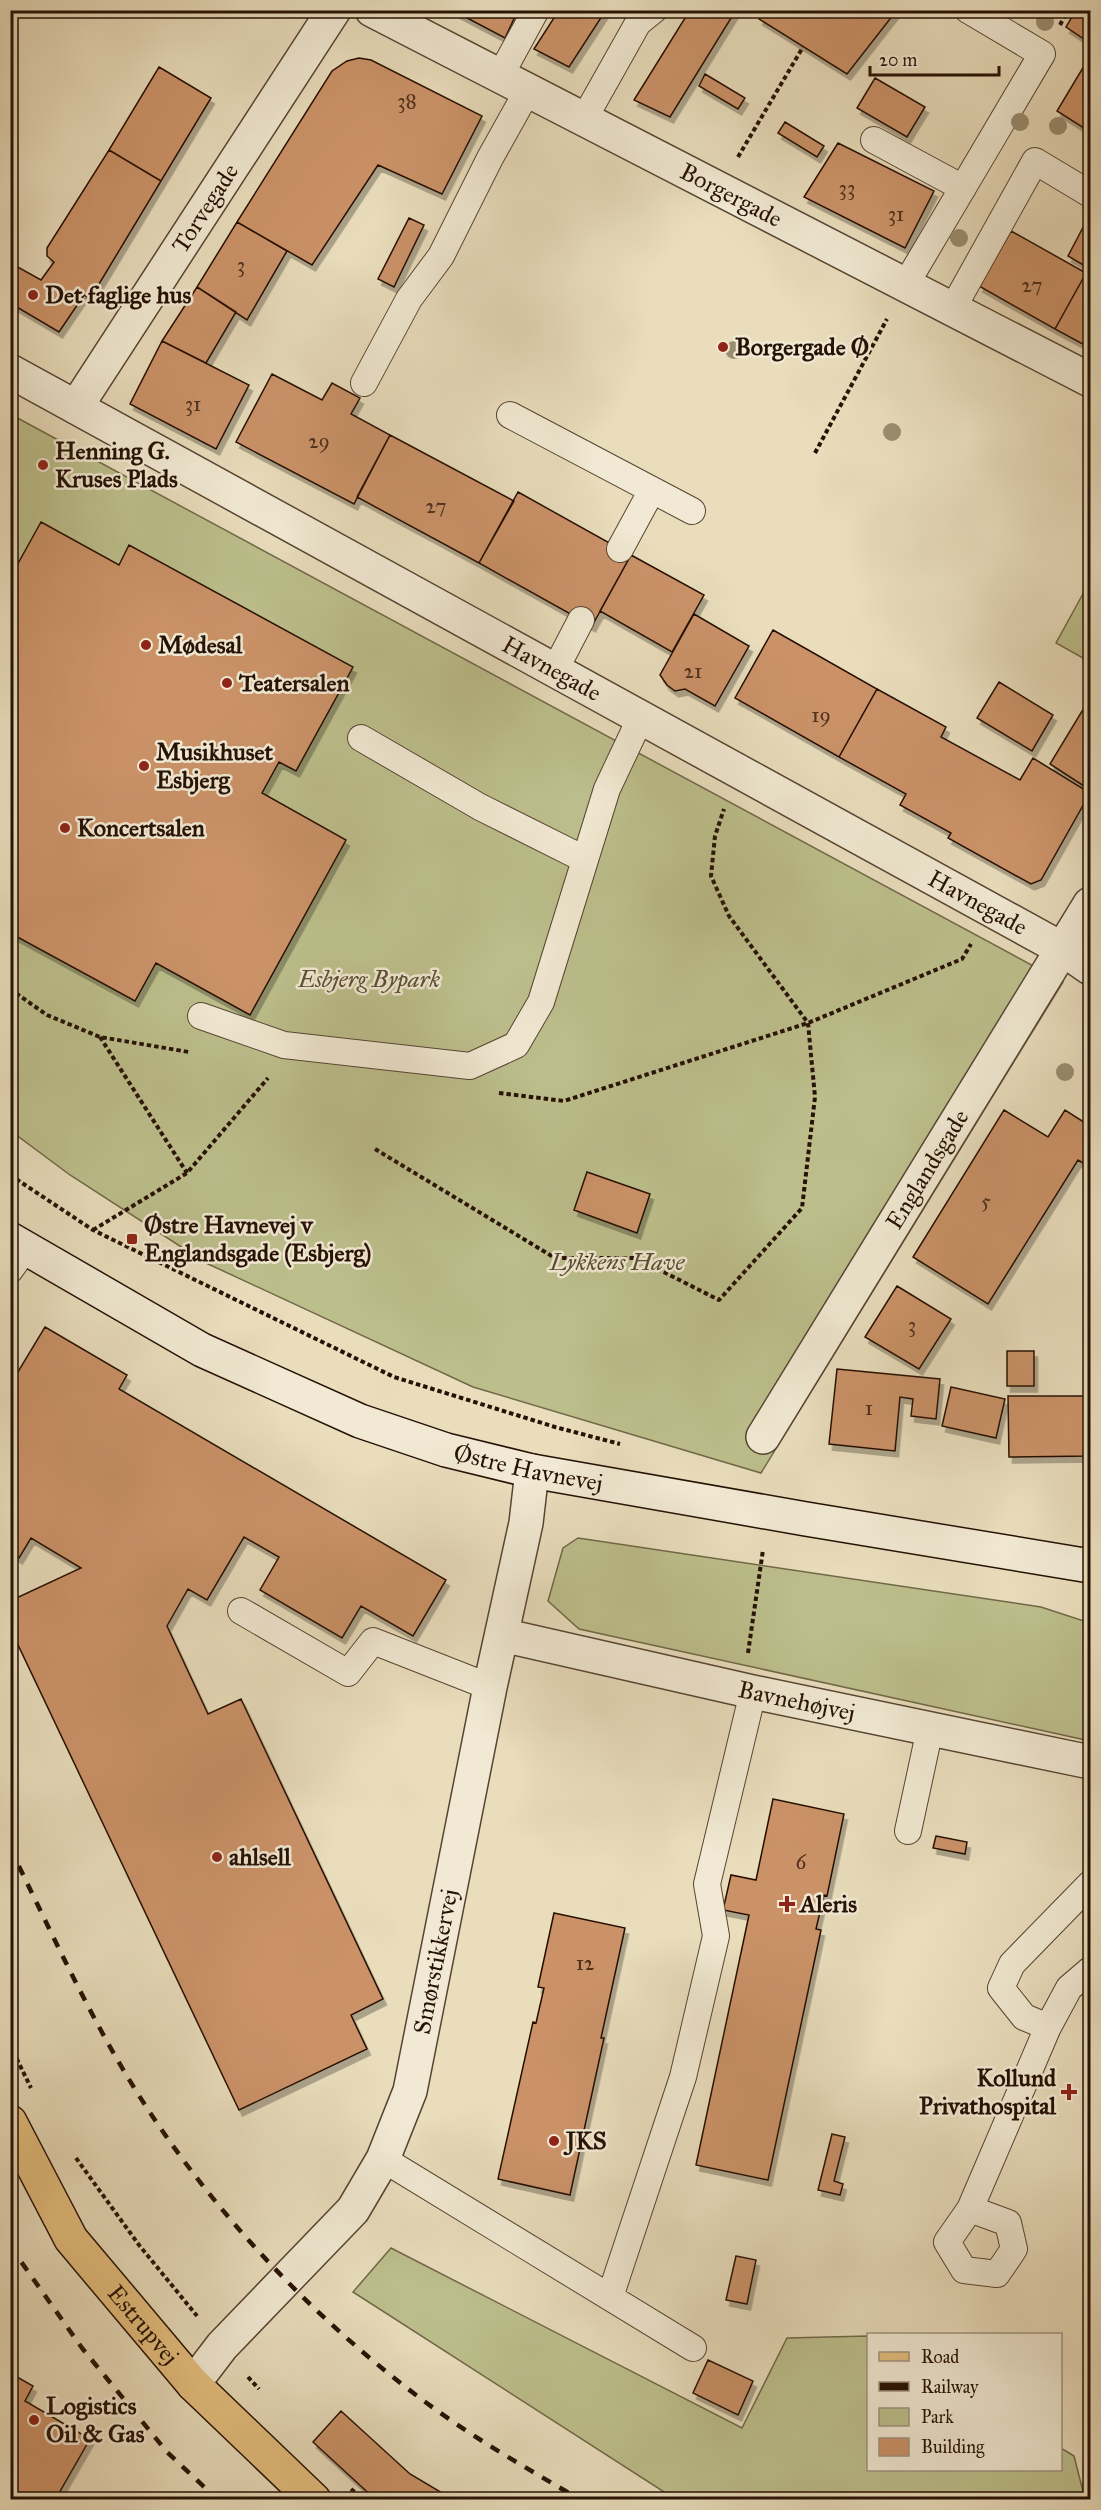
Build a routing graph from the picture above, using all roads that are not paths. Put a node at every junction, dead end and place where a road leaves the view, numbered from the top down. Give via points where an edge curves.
1 (334, 10) edge
2 (536, 10) edge
3 (654, 10) edge
4 (968, 10) edge
5 (372, 11) edge
6 (514, 83) junction
7 (584, 119) junction
8 (874, 140) dead end
9 (963, 188) junction
10 (1090, 194) edge
11 (906, 284) junction
12 (953, 308) junction
13 (10, 371) edge
14 (1090, 380) edge
15 (364, 383) dead end
16 (76, 407) junction
17 (510, 415) dead end
18 (652, 490) junction
19 (692, 511) dead end
20 (620, 549) dead end
21 (581, 620) dead end
22 (555, 670) junction
23 (641, 717) junction
24 (361, 738) dead end
25 (584, 860) junction
26 (1090, 904) edge
27 (1064, 950) junction
28 (1090, 968) edge
29 (201, 1016) dead end
30 (15, 1253) edge
31 (763, 1437) dead end
32 (532, 1471) junction
33 (1090, 1566) edge
34 (241, 1611) dead end
35 (502, 1635) junction
36 (490, 1687) junction
37 (753, 1692) junction
38 (930, 1729) junction
39 (1090, 1762) edge
40 (908, 1831) dead end
41 (1090, 1884) edge
42 (1090, 1970) edge
43 (1048, 2027) junction
44 (10, 2122) edge
45 (383, 2159) junction
46 (970, 2210) dead end
47 (610, 2297) junction
48 (693, 2348) dead end
49 (193, 2384) junction
50 (314, 2499) edge

1 - 16 street, Torvegade
2 - 6 lane
3 - 7 lane via 638,23
4 - 9 lane via 1042,54
5 - 6 street, Borgergade
6 - 7 street, Borgergade
6 - 15 lane via 490,158 441,256 409,299
7 - 11 street, Borgergade
8 - 9 lane
9 - 11 lane
10 - 12 lane via 1035,161
11 - 12 street, Borgergade
12 - 14 street, Borgergade
13 - 16 street, Havnegade
16 - 22 street, Havnegade
17 - 18 lane
18 - 19 lane
18 - 20 lane
21 - 22 lane
22 - 23 street, Havnegade
23 - 25 lane via 608,789
23 - 27 street, Havnegade
24 - 25 lane via 480,807
25 - 29 lane via 541,1002 516,1045 470,1066 284,1045
26 - 27 street, Englandsgade
27 - 28 street, Havnegade
27 - 31 street, Englandsgade
30 - 32 street, Østre Havnevej via 202,1350 360,1421 446,1450
32 - 33 street, Østre Havnevej
32 - 35 street, Smørstikkervej via 526,1523
34 - 36 lane via 348,1673 373,1641
35 - 36 street, Smørstikkervej
35 - 37 street, Bavnehøjvej
36 - 45 street, Smørstikkervej via 410,2091
37 - 38 street, Bavnehøjvej
37 - 47 lane via 707,1884 716,1936 683,2077
38 - 39 street, Bavnehøjvej
38 - 40 lane
41 - 43 lane via 1012,1964 1001,1988 1024,2018
42 - 43 lane via 1069,1988
43 - 46 lane
44 - 49 main road, Estrupvej via 70,2239
45 - 47 lane
45 - 49 street, Smørstikkervej via 353,2210 222,2346
47 - 48 lane
49 - 50 main road, Estrupvej

